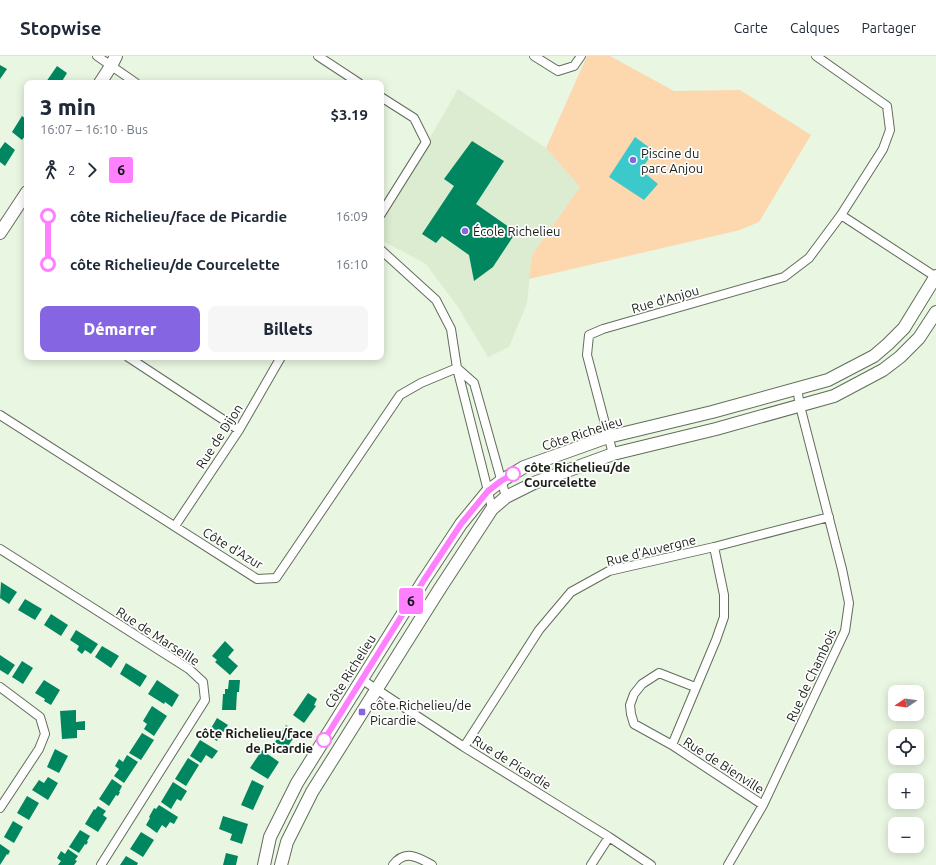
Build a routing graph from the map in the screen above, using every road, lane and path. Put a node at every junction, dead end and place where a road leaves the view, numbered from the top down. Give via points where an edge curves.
1 (96, 56) edge
2 (318, 56) edge
3 (534, 56) edge
4 (581, 56) edge
5 (816, 56) edge
6 (113, 61) edge
7 (102, 80) edge
8 (133, 80) edge
9 (354, 80) edge
10 (384, 99) edge
11 (24, 197) edge
12 (384, 209) edge
13 (841, 215) junction
14 (0, 233) edge
15 (384, 253) edge
16 (936, 277) edge
17 (936, 312) edge
18 (133, 360) edge
19 (279, 360) edge
20 (457, 368) junction
21 (797, 388) junction
22 (800, 406) junction
23 (0, 414) edge
24 (239, 430) junction
25 (608, 437) junction
26 (613, 454) junction
27 (501, 481) junction
28 (488, 491) junction
29 (506, 497) junction
30 (492, 509) junction
31 (829, 517) junction
32 (175, 526) junction
33 (714, 547) junction
34 (0, 549) edge
35 (362, 679) junction
36 (0, 687) edge
37 (695, 687) junction
38 (376, 689) junction
39 (672, 745) junction
40 (464, 747) junction
41 (763, 805) junction
42 (0, 808) edge
43 (609, 837) junction
44 (101, 865) edge
45 (264, 865) edge
46 (281, 865) edge
47 (394, 865) edge
48 (432, 865) edge
49 (591, 865) edge
50 (651, 865) edge
51 (728, 865) edge

1 - 6 street
2 - 9 street
3 - 4 street via 558,71 574,66
5 - 13 street via 887,106 890,130 883,149
6 - 7 street
6 - 8 street
10 - 12 street via 414,118 426,142
11 - 14 street
13 - 16 street
13 - 25 street, Rue d'Anjou via 809,258 784,277 589,335 587,355
15 - 20 street via 436,300 451,329
16 - 21 street, Côte Richelieu via 904,328 874,356 828,380
17 - 22 street via 919,338 883,370 834,396
18 - 24 street
19 - 24 street, Rue de Dijon
20 - 27 street via 474,383
20 - 28 street
20 - 32 street, Côte d'Azur via 400,395 276,578 257,579
21 - 22 street, Rue de Chambois
21 - 25 street, Côte Richelieu
22 - 26 street via 716,430
22 - 31 street, Rue de Chambois
23 - 32 street, Côte d'Azur
24 - 32 street, Rue de Dijon
25 - 26 street, Rue d'Anjou
25 - 27 street, Côte Richelieu via 524,467
26 - 29 street via 534,483
27 - 28 street, Côte Richelieu
27 - 29 street
28 - 30 street
28 - 35 street, Côte Richelieu via 461,524
29 - 30 street
30 - 38 street
31 - 33 street, Rue d'Auvergne
31 - 41 street, Rue de Chambois via 849,603 845,631
33 - 37 street, Rue de Bienville via 724,595 724,617
33 - 40 street, Rue d'Auvergne via 609,571 571,592 539,630
34 - 44 street, Rue de Marseille via 189,669 203,682 205,700
35 - 38 street, Rue de Picardie
35 - 45 street, Côte Richelieu via 297,783 270,837
36 - 42 street via 40,718 45,734 39,749
37 - 39 street, Rue de Bienville
37 - 39 street, Rue de Bienville via 659,674 642,684 634,694 630,705 634,724
38 - 40 street, Rue de Picardie
38 - 46 street via 312,792 287,842
39 - 41 street, Rue de Bienville
40 - 43 street, Rue de Picardie
41 - 51 street, Rue de Chambois
43 - 49 street
43 - 50 street, Rue de Picardie
47 - 48 street via 406,855 418,857

